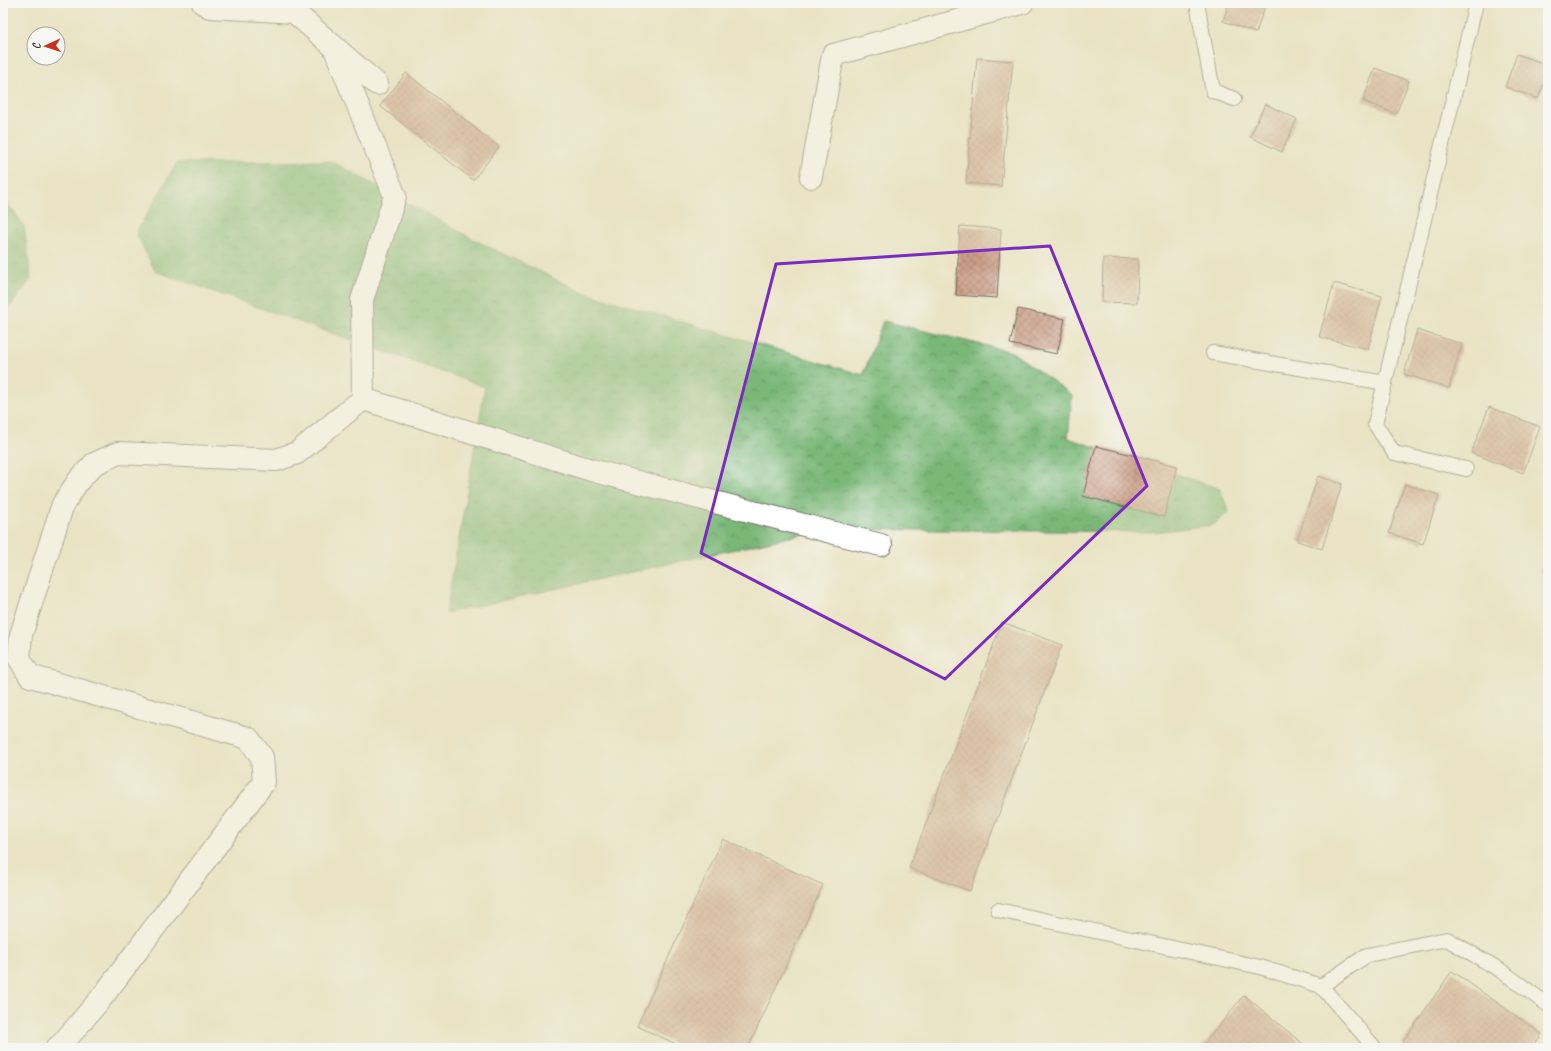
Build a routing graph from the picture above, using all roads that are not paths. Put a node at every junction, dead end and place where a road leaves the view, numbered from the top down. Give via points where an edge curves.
1 (203, 3) edge
2 (1022, 3) edge
3 (1197, 3) edge
4 (1476, 3) edge
5 (334, 47) junction
6 (377, 84) dead end
7 (1234, 99) dead end
8 (811, 177) dead end
9 (1213, 353) dead end
10 (1385, 383) junction
11 (363, 399) junction
12 (1466, 469) dead end
13 (881, 545) dead end
14 (998, 910) dead end
15 (1321, 986) junction
16 (1548, 1005) edge
17 (58, 1048) edge
18 (1375, 1048) edge

1 - 5 street via 210,6 294,12
2 - 8 street via 833,55
3 - 7 lane via 1212,91
4 - 10 lane
5 - 6 street
5 - 11 street via 395,196 362,300
9 - 10 lane
10 - 12 lane via 1375,424 1394,453
11 - 13 street via 591,470
11 - 17 street via 297,453 276,460 118,453 94,464 79,480 63,504 21,635 19,658 30,676 248,738 262,757 264,782 104,996
14 - 15 lane via 1260,967
15 - 16 lane via 1368,955 1447,939 1500,970
15 - 18 lane

